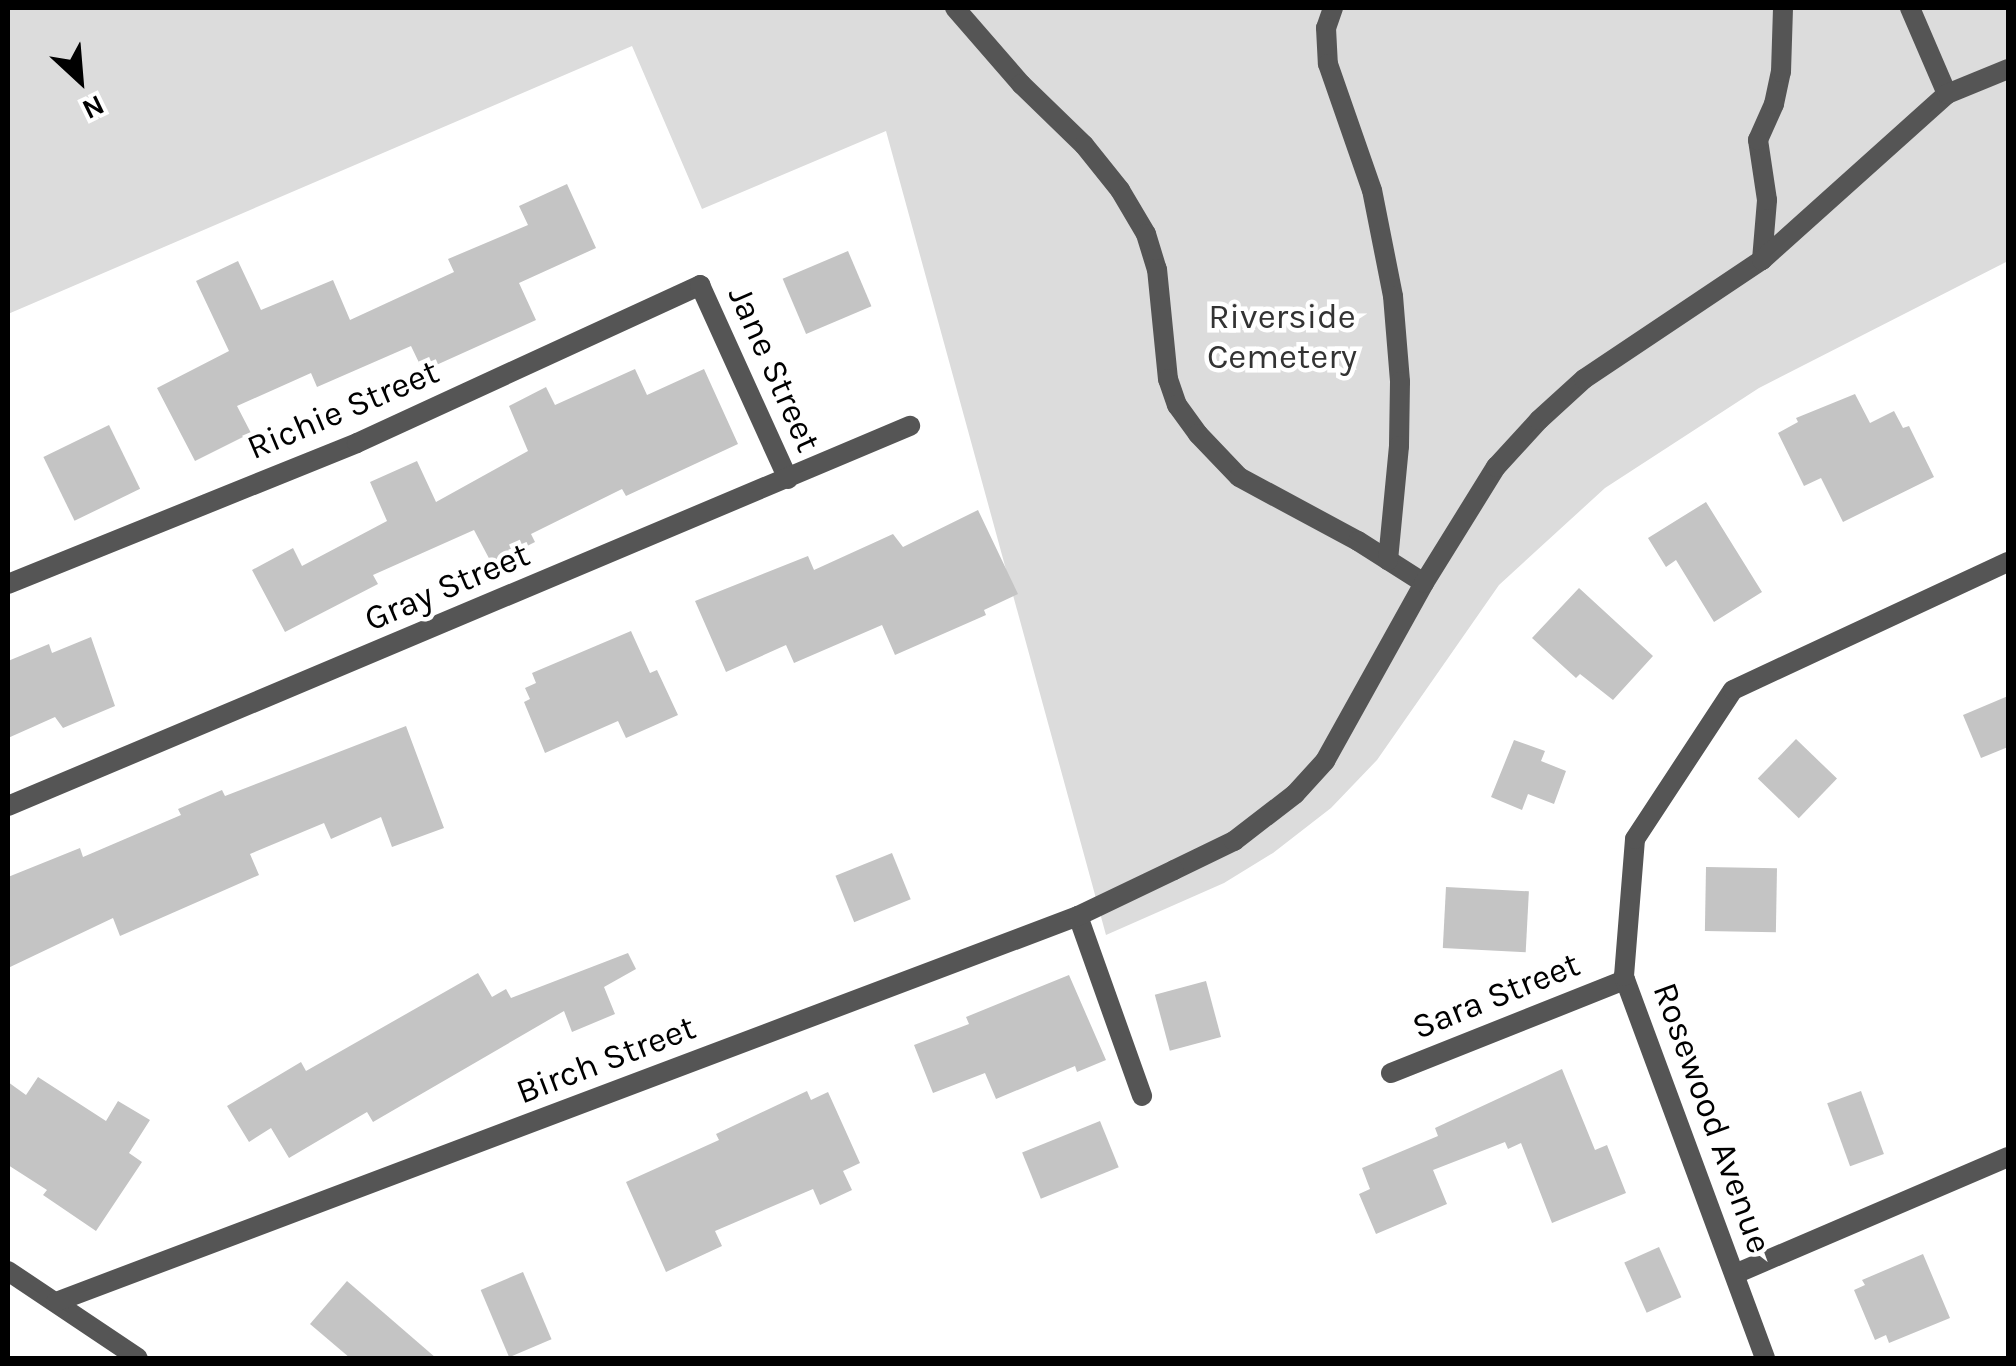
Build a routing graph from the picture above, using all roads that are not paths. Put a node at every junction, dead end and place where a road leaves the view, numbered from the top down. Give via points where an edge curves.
1 (955, 8) edge
2 (1333, 8) edge
3 (1783, 8) edge
4 (1910, 8) edge
5 (2008, 69) edge
6 (1947, 94) junction
7 (1762, 260) junction
8 (700, 286) joint
9 (910, 426) dead end
10 (788, 479) junction
11 (1388, 560) junction
12 (2008, 562) edge
13 (1424, 583) junction
14 (8, 584) edge
15 (8, 806) edge
16 (1078, 916) junction
17 (1625, 980) junction
18 (1391, 1073) dead end
19 (1142, 1096) dead end
20 (2008, 1157) edge
21 (8, 1271) edge
22 (1735, 1274) junction
23 (56, 1302) junction
24 (138, 1358) edge
25 (1765, 1358) edge

1 - 11 street via 1084,145 1146,234 1157,269 1168,379 1198,434 1239,477
2 - 11 street via 1326,28 1328,64 1372,190 1393,296 1400,446
3 - 7 street via 1781,72 1758,140 1767,200
4 - 6 street
5 - 6 street, Birch Street
6 - 7 street, Birch Street
7 - 13 street, Birch Street via 1584,379 1539,420 1496,466
8 - 10 street, Jane Street
8 - 14 street, Richie Street via 358,442
9 - 10 street, Gray Street
10 - 15 street, Gray Street
11 - 13 street
12 - 17 street, Rosewood Avenue via 1732,690 1634,839
13 - 16 street, Birch Street via 1325,760 1295,794 1234,841
16 - 19 street
16 - 23 street, Birch Street
17 - 18 street, Sara Street
17 - 22 street, Rosewood Avenue
20 - 22 street
21 - 23 street
22 - 25 street, Rosewood Avenue
23 - 24 street

